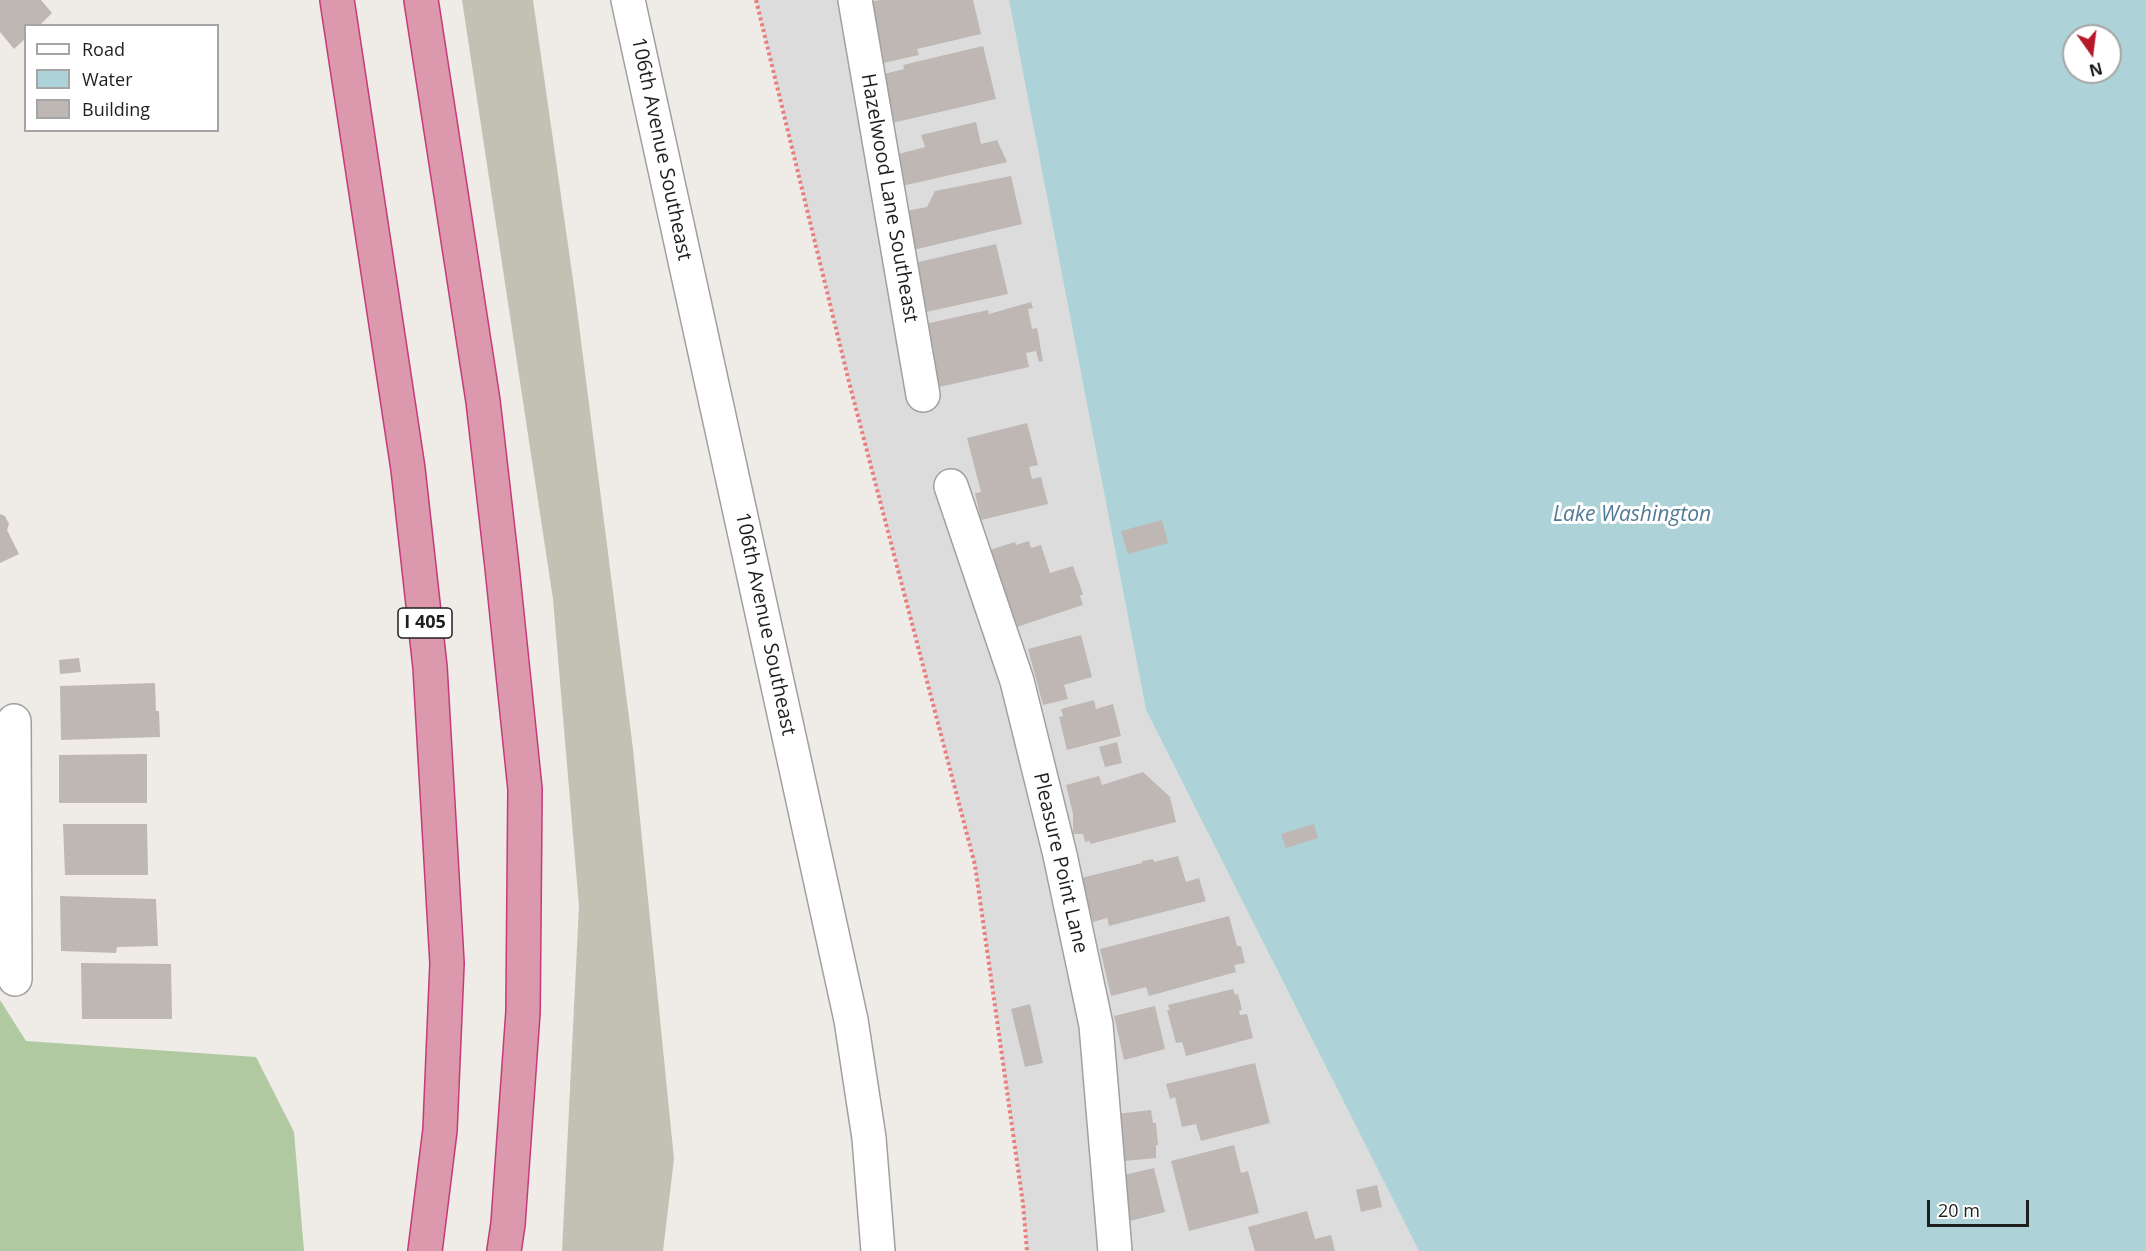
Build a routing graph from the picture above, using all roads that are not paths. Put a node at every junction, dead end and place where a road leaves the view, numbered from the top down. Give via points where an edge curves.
1 (337, 0) edge
2 (421, 0) edge
3 (628, 0) edge
4 (855, 0) edge
5 (922, 395) dead end
6 (951, 486) dead end
7 (14, 721) dead end
8 (7, 848) edge
9 (15, 979) dead end
10 (425, 1251) edge
11 (504, 1251) edge
12 (878, 1251) edge
13 (1115, 1251) edge

1 - 10 highway, I 405 via 408,469 430,667 447,963 440,1130
2 - 11 highway via 483,401 525,789 523,1012
3 - 12 street, 106th Avenue Southeast via 851,1020 869,1138
4 - 5 street, Hazelwood Lane Southeast
6 - 13 street, Pleasure Point Lane via 1017,681 1060,855 1096,1025
7 - 8 street
8 - 9 street

